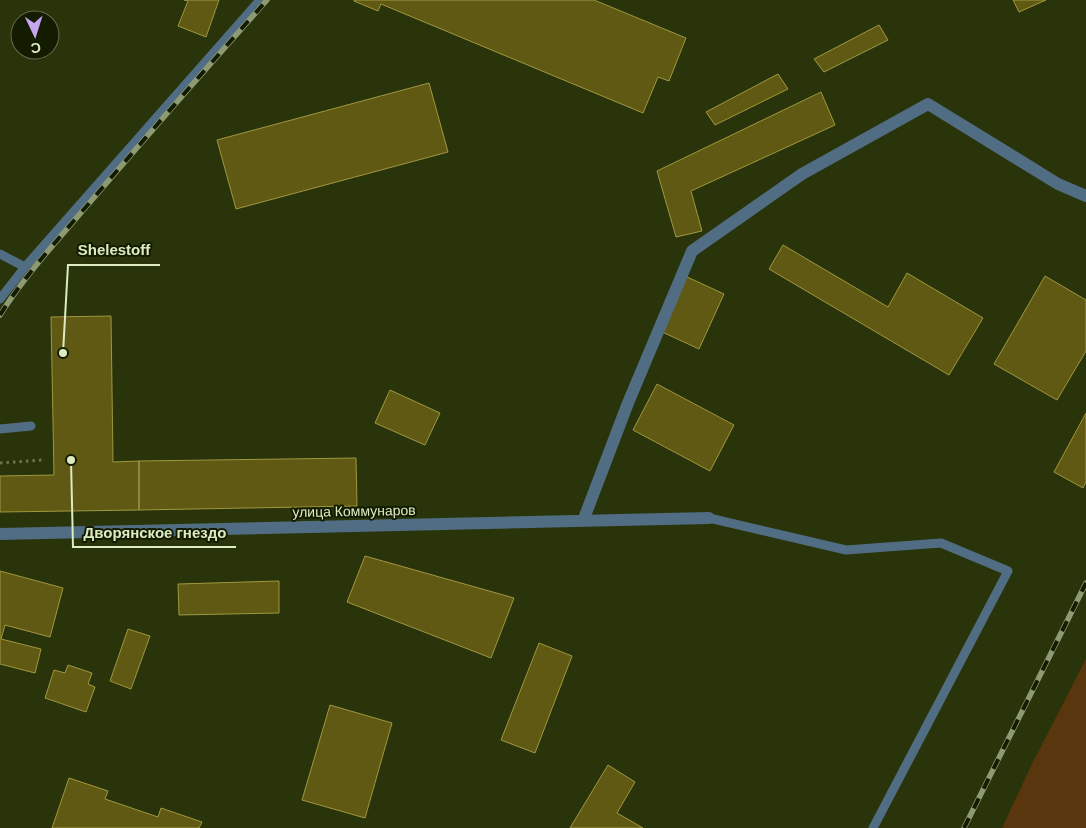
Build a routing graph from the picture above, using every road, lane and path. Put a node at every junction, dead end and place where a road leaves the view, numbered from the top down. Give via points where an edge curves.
1 (260, 0) edge
2 (1086, 196) edge
3 (0, 254) edge
4 (24, 267) junction
5 (0, 299) edge
6 (31, 426) dead end
7 (0, 429) edge
8 (43, 460) dead end
9 (0, 463) edge
10 (709, 518) joint
11 (583, 521) junction
12 (0, 534) edge
13 (873, 828) edge

1 - 4 lane
2 - 11 street via 1058,184 928,104 802,174 692,251
3 - 4 lane
4 - 5 lane
6 - 7 lane
8 - 9 path
10 - 11 street, улица Коммунаров
10 - 13 lane via 846,550 941,543 1008,570
11 - 12 street, улица Коммунаров

